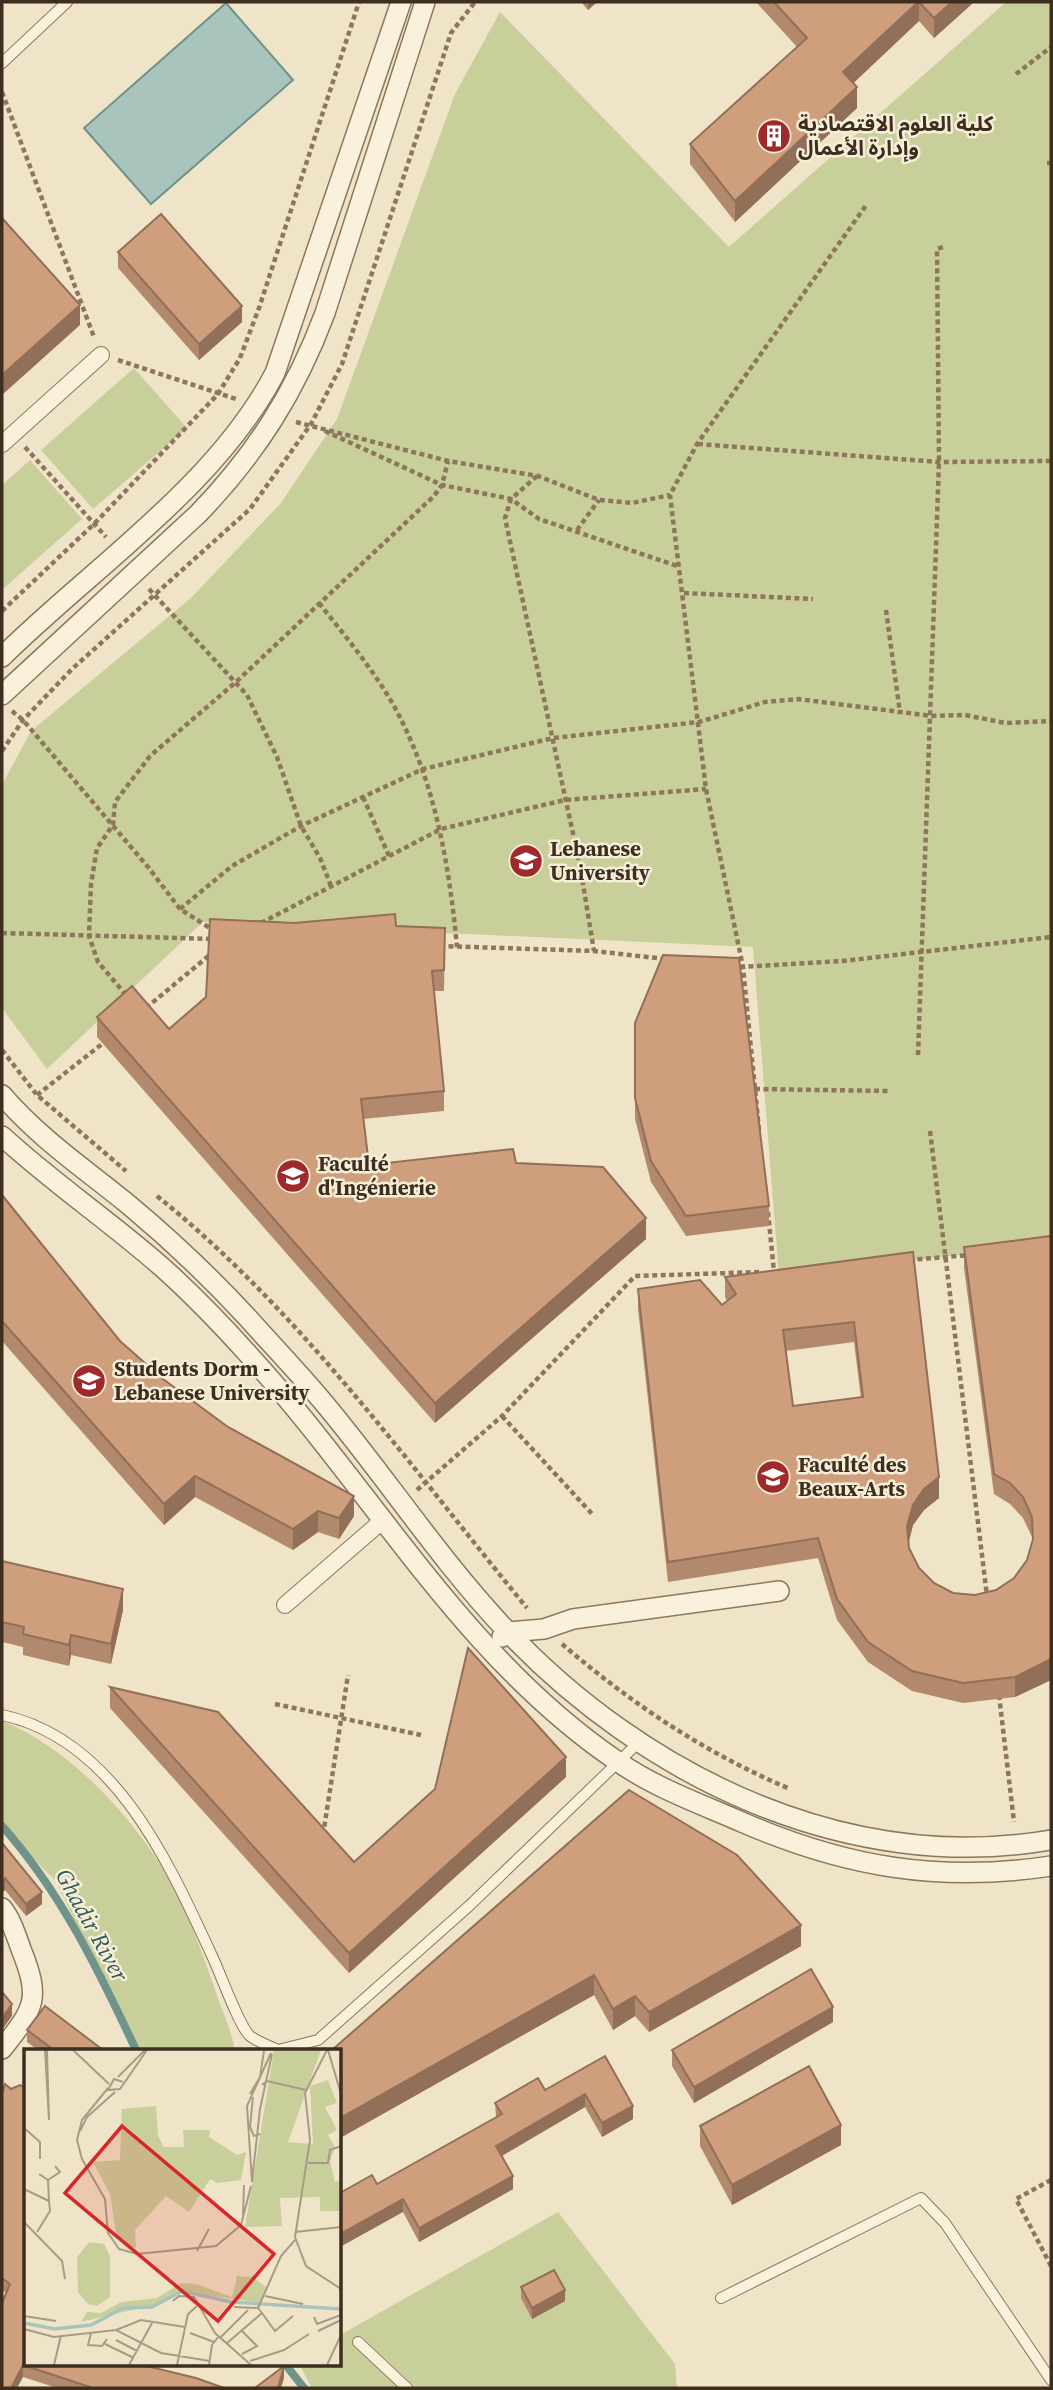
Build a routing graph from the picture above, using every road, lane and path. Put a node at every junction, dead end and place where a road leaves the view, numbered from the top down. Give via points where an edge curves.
1 (67, 2) edge
2 (359, 2) edge
3 (401, 2) edge
4 (424, 2) edge
5 (1051, 47) edge
6 (2, 64) edge
7 (1016, 74) dead end
8 (2, 92) edge
9 (867, 204) dead end
10 (943, 247) dead end
11 (101, 355) junction
12 (218, 394) junction
13 (257, 407) junction
14 (276, 418) junction
15 (311, 424) junction
16 (2, 444) edge
17 (697, 444) junction
18 (1051, 460) edge
19 (448, 461) junction
20 (939, 462) junction
21 (538, 476) junction
22 (443, 485) junction
23 (670, 495) junction
24 (511, 499) junction
25 (599, 500) junction
26 (577, 530) junction
27 (681, 567) junction
28 (684, 593) junction
29 (813, 599) dead end
30 (319, 603) junction
31 (886, 610) dead end
32 (2, 611) edge
33 (2, 657) edge
34 (236, 682) junction
35 (2, 695) edge
36 (2, 704) edge
37 (900, 713) junction
38 (932, 716) junction
39 (1051, 721) edge
40 (699, 722) junction
41 (553, 738) junction
42 (423, 769) junction
43 (706, 789) junction
44 (363, 797) junction
45 (565, 800) junction
46 (113, 825) junction
47 (301, 826) junction
48 (441, 829) junction
49 (389, 856) junction
50 (331, 886) junction
51 (180, 909) junction
52 (251, 928) edge
53 (2, 933) edge
54 (89, 936) junction
55 (1051, 937) edge
56 (430, 946) edge
57 (457, 947) junction
58 (218, 948) edge
59 (923, 950) junction
60 (594, 951) junction
61 (675, 960) edge
62 (729, 966) edge
63 (743, 967) junction
64 (132, 1002) edge
65 (141, 1012) edge
66 (110, 1037) edge
67 (2, 1050) edge
68 (918, 1055) dead end
69 (755, 1089) junction
70 (889, 1091) dead end
71 (2, 1095) edge
72 (37, 1095) junction
73 (15, 1111) junction
74 (930, 1131) dead end
75 (2, 1136) edge
76 (761, 1141) edge
77 (65, 1157) junction
78 (46, 1176) junction
79 (135, 1179) dead end
80 (146, 1187) dead end
81 (768, 1207) edge
82 (973, 1255) edge
83 (947, 1257) junction
84 (907, 1260) edge
85 (788, 1271) edge
86 (774, 1272) junction
87 (502, 1416) junction
88 (425, 1483) junction
89 (401, 1504) junction
90 (593, 1515) dead end
91 (382, 1521) junction
92 (779, 1591) dead end
93 (988, 1602) edge
94 (285, 1605) dead end
95 (544, 1629) junction
96 (508, 1632) junction
97 (489, 1650) junction
98 (348, 1675) dead end
99 (998, 1685) edge
100 (275, 1704) dead end
101 (2, 1715) edge
102 (343, 1720) junction
103 (421, 1735) dead end
104 (638, 1743) junction
105 (618, 1762) junction
106 (800, 1794) dead end
107 (1027, 1821) dead end
108 (1002, 1823) dead end
109 (1014, 1823) junction
110 (322, 1840) edge
111 (1051, 1840) edge
112 (1051, 1866) edge
113 (2, 1908) edge
114 (2, 2049) edge
115 (276, 2049) edge
116 (282, 2049) edge
117 (1051, 2180) edge
118 (1051, 2266) edge
119 (722, 2298) dead end
120 (358, 2342) dead end
121 (1051, 2380) edge
122 (407, 2388) edge

1 - 6 lane
2 - 12 path via 260,309 240,358
3 - 13 street via 275,373
4 - 14 street via 325,313 310,355
5 - 7 path
8 - 11 path
9 - 17 path
10 - 20 path via 937,249
11 - 12 path
11 - 16 street
12 - 13 path
12 - 32 path via 94,524
13 - 33 street via 204,470
14 - 15 path
14 - 35 street via 228,483 198,514
15 - 19 path
15 - 22 path
17 - 20 path
17 - 23 path
18 - 20 path
19 - 21 path
19 - 22 path
20 - 38 path
21 - 24 path
21 - 25 path
22 - 24 path
22 - 30 path
23 - 25 path via 632,503
23 - 27 path
24 - 26 path via 539,519
24 - 41 path via 505,517
25 - 26 path
26 - 27 path
27 - 28 path
28 - 29 path
28 - 40 path
30 - 34 path
30 - 42 path via 393,706
31 - 37 path
34 - 46 path via 135,772 116,802
34 - 47 path via 262,724
36 - 46 path via 23,720
37 - 38 path
37 - 40 path via 798,699 765,702
38 - 39 path via 965,715 1004,723
38 - 59 path
40 - 41 path
40 - 43 path
41 - 42 path
41 - 45 path
42 - 44 path
42 - 48 path
43 - 45 path
43 - 63 path
44 - 47 path
44 - 49 path
45 - 48 path
45 - 60 path
46 - 51 path
46 - 54 path via 97,848
47 - 50 path
47 - 51 path via 232,866
48 - 49 path
48 - 57 path
49 - 50 path
50 - 52 path
51 - 54 path via 217,937
53 - 54 path
54 - 64 path via 98,962
55 - 59 path
56 - 57 path
57 - 60 path
58 - 65 path
59 - 63 path
59 - 68 path
60 - 61 path
62 - 63 path
63 - 69 path
66 - 72 path
67 - 72 path
69 - 70 path
69 - 76 path
71 - 73 street
72 - 73 path
72 - 79 path
73 - 77 street
74 - 83 path
75 - 78 street
77 - 78 street
77 - 89 street via 126,1203 208,1276 325,1404
78 - 91 street via 121,1233 193,1297 307,1422
80 - 88 path via 208,1238 283,1312
81 - 86 path
82 - 83 path
83 - 84 path
83 - 93 path
85 - 86 path
86 - 87 path via 635,1276
87 - 88 path
87 - 90 path
88 - 89 path
88 - 95 path
89 - 96 street
91 - 94 street
91 - 97 street
92 - 95 street via 573,1619
95 - 96 street
95 - 106 path via 652,1716
96 - 97 street
96 - 104 street via 580,1699
97 - 105 street via 550,1708
98 - 102 path
99 - 109 path
100 - 102 path
101 - 115 lane via 29,1721 91,1762 143,1821 175,1877 249,2035
102 - 103 path
102 - 110 path
104 - 105 lane
104 - 111 street via 748,1801 844,1834 953,1846
105 - 112 street via 673,1793 778,1838 851,1861 950,1874
105 - 116 lane via 469,1906 318,2040
107 - 109 path
108 - 109 path
113 - 114 street via 34,1983 33,2001
117 - 118 path via 1016,2199
119 - 121 lane via 921,2198 945,2223
120 - 122 lane

